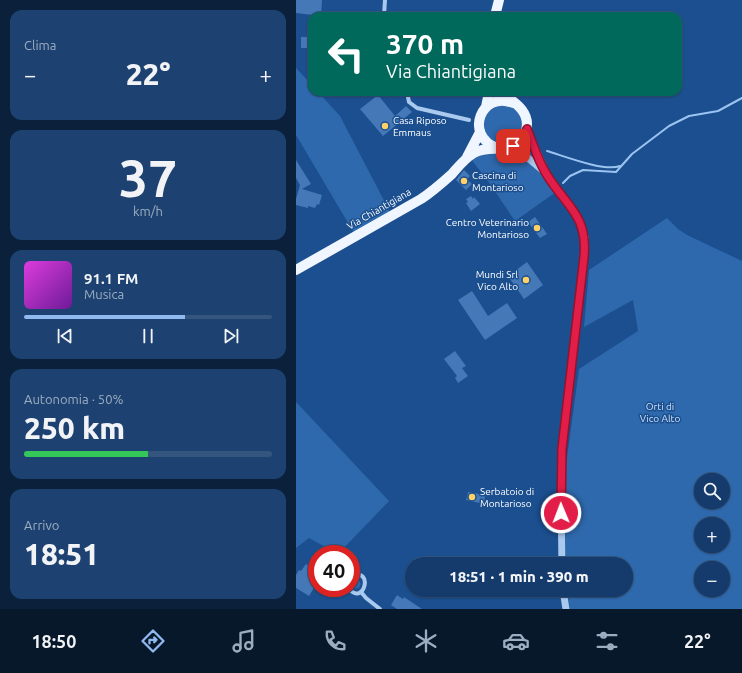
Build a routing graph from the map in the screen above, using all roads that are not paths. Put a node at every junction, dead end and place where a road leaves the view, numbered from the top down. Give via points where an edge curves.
1 (385, 0) edge
2 (499, 0) edge
3 (384, 12) edge
4 (496, 12) edge
5 (408, 96) edge
6 (488, 96) edge
7 (506, 96) edge
8 (516, 104) junction
9 (486, 107) junction
10 (469, 120) dead end
11 (527, 129) junction
12 (480, 132) junction
13 (502, 148) junction
14 (466, 159) junction
15 (546, 174) junction
16 (296, 270) edge
17 (562, 557) edge
18 (360, 577) edge
19 (361, 592) joint
20 (564, 597) edge
21 (380, 609) edge
22 (566, 609) edge

1 - 3 street
2 - 4 main road
5 - 10 street via 409,102 417,108
6 - 9 main road, Via Chiantigiana
7 - 8 main road
8 - 9 main road via 500,100
8 - 11 main road via 525,115
9 - 12 main road, Via Chiantigiana via 480,117
11 - 13 main road, Via Chiantigiana via 519,142
11 - 15 street
12 - 13 main road via 484,140
12 - 14 main road, Via Chiantigiana
13 - 14 main road, Via Chiantigiana via 484,149
13 - 15 street via 528,158
14 - 16 main road, Via Chiantigiana via 440,185 417,202
15 - 17 street via 578,218 584,232 585,243 562,449
18 - 19 street via 364,579 365,585
19 - 21 street
20 - 22 street

